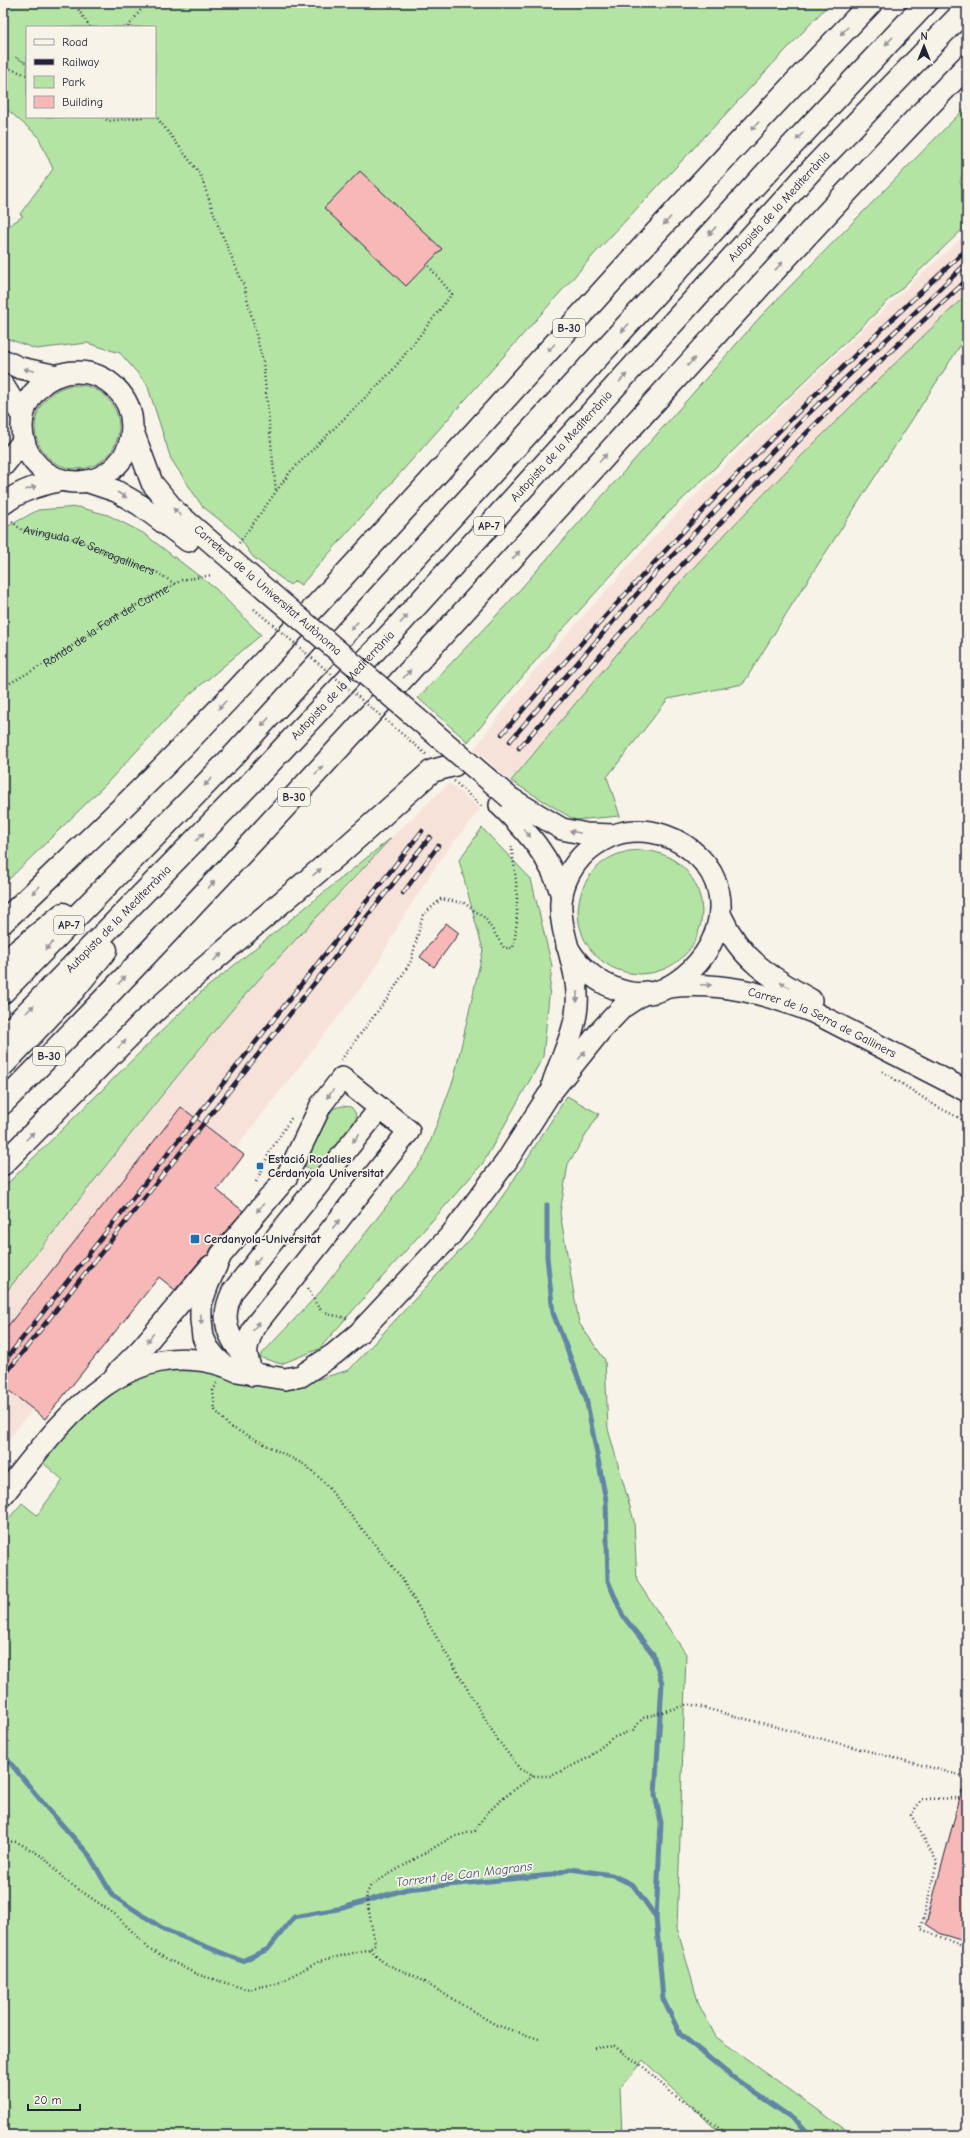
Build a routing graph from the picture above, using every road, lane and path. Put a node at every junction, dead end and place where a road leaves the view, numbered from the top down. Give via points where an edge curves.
1 (74, 3) edge
2 (146, 3) edge
3 (871, 3) edge
4 (926, 3) edge
5 (967, 8) edge
6 (89, 26) edge
7 (129, 26) edge
8 (3, 66) edge
9 (967, 66) edge
10 (26, 75) edge
11 (156, 116) edge
12 (104, 118) edge
13 (134, 118) edge
14 (427, 264) dead end
15 (3, 360) edge
16 (57, 376) junction
17 (3, 385) edge
18 (24, 417) junction
19 (132, 429) junction
20 (24, 440) junction
21 (3, 466) edge
22 (62, 480) junction
23 (86, 481) junction
24 (276, 492) junction
25 (6, 511) edge
26 (238, 545) dead end
27 (212, 575) dead end
28 (245, 579) junction
29 (175, 584) junction
30 (254, 609) dead end
31 (3, 687) edge
32 (428, 755) dead end
33 (165, 765) junction
34 (454, 773) junction
35 (497, 803) junction
36 (613, 836) junction
37 (508, 838) dead end
38 (183, 854) junction
39 (135, 858) junction
40 (562, 896) junction
41 (3, 901) edge
42 (721, 916) junction
43 (3, 922) edge
44 (567, 946) junction
45 (3, 963) edge
46 (668, 987) junction
47 (3, 992) edge
48 (646, 992) junction
49 (96, 1009) junction
50 (3, 1037) edge
51 (340, 1061) dead end
52 (3, 1065) edge
53 (967, 1082) edge
54 (967, 1091) edge
55 (548, 1096) junction
56 (3, 1103) edge
57 (380, 1108) junction
58 (293, 1116) dead end
59 (3, 1120) edge
60 (3, 1164) edge
61 (255, 1185) dead end
62 (221, 1255) junction
63 (293, 1278) junction
64 (368, 1323) junction
65 (225, 1366) junction
66 (251, 1369) junction
67 (105, 1384) junction
68 (3, 1495) edge
69 (533, 1776) junction
70 (967, 1777) edge
71 (967, 1798) edge
72 (3, 1841) edge
73 (967, 1948) edge
74 (370, 1949) junction
75 (540, 2039) dead end
76 (594, 2048) dead end
77 (727, 2135) edge

1 - 6 path
2 - 7 path
3 -> 33 highway, B-30 via 741,141 269,656
4 -> 39 highway, AP-7 via 761,178 236,754
38 -> 5 highway, Autopista de la Mediterrània / AP-7 via 398,626 816,165
8 - 10 path
49 -> 9 highway, B-30 via 360,726 807,236
11 - 24 path via 200,174 244,286 263,362
12 - 13 path via 108,121
14 - 24 path via 452,294 392,371 291,471
16 -> 15 street via 20,368
16 - 18 street via 35,392
16 - 19 street via 80,373 106,381 126,402
17 - 18 street
18 - 20 street
19 - 23 street via 127,450 118,463 101,476
28 -> 19 street, Carretera de la Universitat Autònoma via 175,511 152,483
20 - 21 street
20 - 22 street via 38,465
22 - 23 street
25 -> 22 street via 13,496 30,488
23 -> 28 street, Carretera de la Universitat Autònoma via 116,491 140,505
24 - 26 path
25 - 29 path, Avinguda de Serragalliners via 20,529 75,539 158,573
27 - 29 path, Ronda de la Font del Carme via 182,580
28 - 34 street, Carretera de la Universitat Autònoma
28 - 35 street, Carretera de la Universitat Autònoma, bridge
29 - 31 path, Ronda de la Font del Carme via 108,621 53,659
30 - 32 path, bridge
33 - 41 highway via 124,790
33 -> 43 highway, B-30
34 - 35 street, Carretera de la Universitat Autònoma
34 - 35 path, bridge
60 -> 34 highway via 182,987 432,771
36 -> 35 street, Carretera de la Universitat Autònoma via 562,829
35 -> 40 street, Carretera de la Universitat Autònoma via 542,850 555,874
36 - 40 street via 597,844 577,862 567,878
36 - 42 street via 628,832 654,833 685,845 709,870 717,886
37 - 51 path via 516,873 516,934 513,948 504,948 484,918 464,903 441,899 423,916 411,961 392,992
50 -> 38 highway, Autopista de la Mediterrània / AP-7
38 - 52 highway via 73,991
39 - 45 highway
39 -> 47 highway, AP-7
40 - 44 street via 560,921
42 - 46 street via 718,929 703,955 692,968
53 -> 42 street, Carrer de la Serra de Galliners via 881,1040 773,978 738,947
44 - 48 street via 580,966 596,979 619,990
44 -> 55 street via 576,980 577,1007 570,1036
46 - 48 street, Carrer de la Serra de Galliners
46 -> 54 street, Carrer de la Serra de Galliners via 711,985 787,1001
55 -> 48 street via 601,1030 623,1007
49 - 56 highway, B-30
49 - 59 highway
55 - 64 street via 502,1168 455,1230
57 -> 62 street via 342,1078 321,1105 286,1178
63 -> 57 street via 409,1131
57 -> 66 street via 233,1291 227,1304 226,1321 234,1345
58 - 61 path via 270,1151
62 -> 65 street via 201,1304 201,1320 203,1337 208,1348
62 -> 67 street via 141,1349
63 - 64 path via 308,1289 318,1310 327,1315
66 -> 63 street via 246,1346 254,1327
64 - 66 street via 334,1354 301,1376 284,1379
65 - 66 street
65 - 67 street via 197,1359 165,1361 140,1367
65 - 69 path via 213,1390 215,1410 229,1426 305,1465 323,1481 400,1576 497,1739 520,1769
67 - 68 street via 61,1423
69 - 70 path via 551,1776 588,1758 612,1738 633,1730 643,1718 689,1704
69 - 74 path via 480,1820 475,1831 452,1837 371,1885 366,1894 375,1944
71 - 73 path via 922,1799 911,1815 937,1862 921,1929
72 - 74 path via 17,1842 45,1858 65,1880 116,1915 150,1950 196,1974 246,1989 276,1984 320,1962
74 - 75 path via 384,1963 414,1976 496,2025
76 - 77 path via 614,2046

